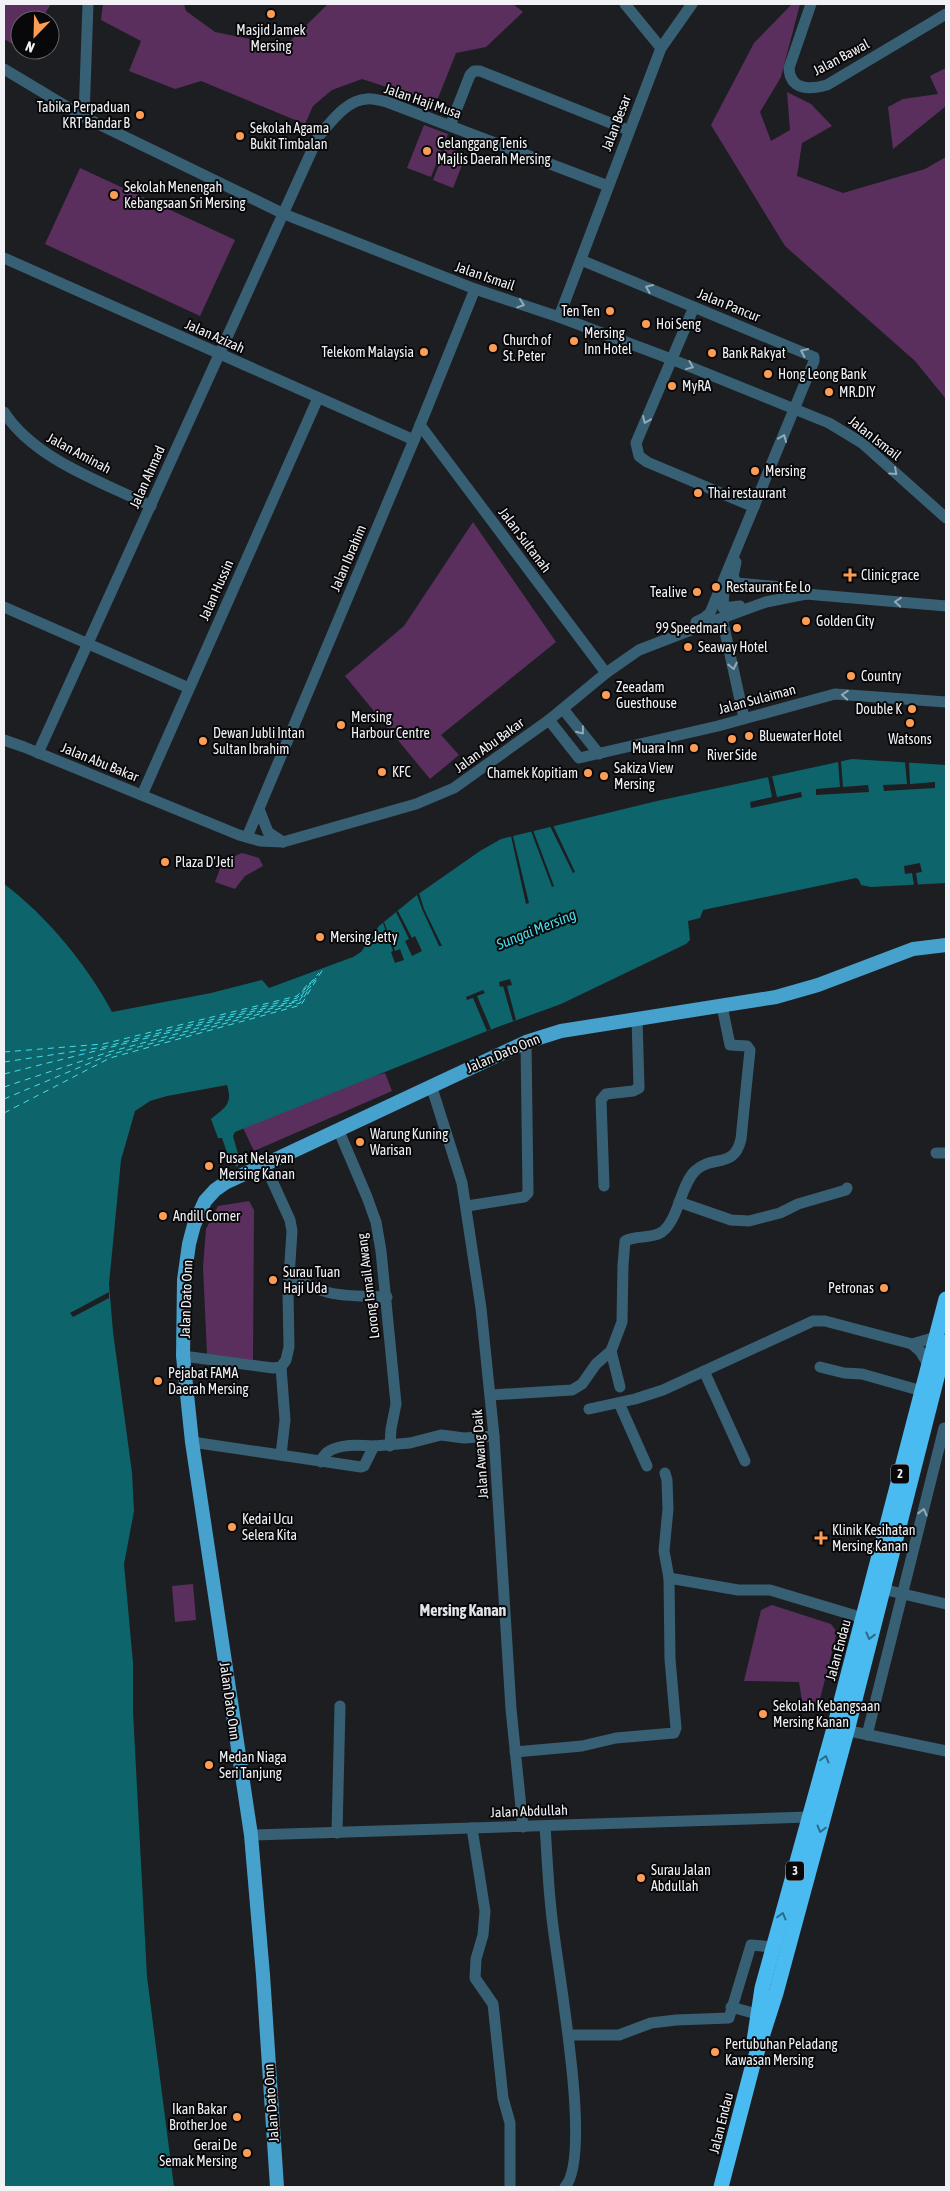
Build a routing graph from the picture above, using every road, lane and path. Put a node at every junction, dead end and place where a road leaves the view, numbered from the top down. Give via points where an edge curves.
1 (88, 4) edge
2 (625, 4) edge
3 (692, 4) edge
4 (811, 4) edge
5 (946, 14) edge
6 (661, 48) junction
7 (4, 69) edge
8 (84, 117) junction
9 (450, 126) junction
10 (628, 130) junction
11 (608, 186) junction
12 (284, 214) junction
13 (4, 258) edge
14 (581, 260) junction
15 (474, 289) junction
16 (694, 307) junction
17 (559, 317) junction
18 (220, 355) junction
19 (671, 359) junction
20 (318, 398) junction
21 (795, 408) junction
22 (4, 412) edge
23 (420, 426) junction
24 (414, 440) junction
25 (151, 506) junction
26 (754, 507) junction
27 (946, 518) edge
28 (738, 545) junction
29 (723, 579) junction
30 (806, 594) junction
31 (766, 602) junction
32 (946, 606) edge
33 (4, 608) edge
34 (722, 618) junction
35 (88, 645) junction
36 (639, 650) junction
37 (606, 673) junction
38 (189, 688) junction
39 (946, 702) edge
40 (563, 708) junction
41 (744, 718) junction
42 (549, 720) junction
43 (4, 740) edge
44 (38, 753) junction
45 (599, 754) junction
46 (142, 795) junction
47 (258, 809) junction
48 (247, 837) junction
49 (282, 842) junction
50 (946, 945) edge
51 (722, 1006) junction
52 (637, 1018) junction
53 (526, 1042) junction
54 (431, 1085) junction
55 (338, 1129) junction
56 (264, 1163) junction
57 (604, 1186) dead end
58 (848, 1188) dead end
59 (679, 1202) junction
60 (467, 1206) junction
61 (290, 1274) junction
62 (386, 1297) junction
63 (946, 1299) edge
64 (942, 1335) edge
65 (912, 1344) junction
66 (611, 1351) junction
67 (184, 1356) junction
68 (820, 1366) dead end
69 (928, 1366) junction
70 (282, 1367) junction
71 (704, 1371) junction
72 (620, 1387) dead end
73 (922, 1391) junction
74 (490, 1395) junction
75 (619, 1403) junction
76 (589, 1409) dead end
77 (925, 1422) junction
78 (945, 1428) edge
79 (494, 1436) junction
80 (192, 1442) junction
81 (374, 1446) junction
82 (390, 1446) junction
83 (281, 1455) junction
84 (745, 1461) dead end
85 (321, 1462) junction
86 (647, 1466) dead end
87 (665, 1473) dead end
88 (669, 1578) junction
89 (882, 1589) junction
90 (902, 1593) junction
91 (946, 1604) edge
92 (863, 1618) junction
93 (340, 1706) dead end
94 (840, 1729) junction
95 (867, 1735) junction
96 (946, 1750) edge
97 (515, 1752) junction
98 (809, 1817) junction
99 (522, 1826) junction
100 (545, 1826) junction
101 (472, 1828) junction
102 (337, 1832) junction
103 (251, 1835) junction
104 (774, 1947) junction
105 (732, 2007) junction
106 (764, 2012) junction
107 (569, 2035) junction
108 (277, 2187) edge
109 (510, 2187) edge
110 (565, 2187) edge
111 (721, 2187) edge

1 - 8 street
2 - 6 street
3 - 6 street, Jalan Besar
4 - 5 street, Jalan Bawal via 789,68 793,82 813,88 827,85
6 - 10 street, Jalan Besar
7 - 8 street, Jalan Ismail
8 - 12 street, Jalan Ismail
9 - 10 street via 470,75 480,71
9 - 11 street, Jalan Haji Musa
9 - 12 street, Jalan Haji Musa via 387,102 367,99 348,105 318,137
10 - 11 street, Jalan Besar
11 - 14 street, Jalan Besar
12 - 15 street, Jalan Ismail
12 - 18 street, Jalan Ahmad
13 - 18 street, Jalan Azizah
16 -> 14 street, Jalan Pancur
14 - 17 street, Jalan Besar
15 -> 17 street, Jalan Ismail
15 - 23 street, Jalan Ibrahim
16 - 19 street
21 -> 16 street, Jalan Pancur via 814,358
17 - 19 street, Jalan Ismail
18 - 20 street, Jalan Azizah
18 - 25 street, Jalan Ahmad
19 -> 21 street, Jalan Ismail
19 -> 26 street via 636,443 639,456 646,462
20 - 24 street, Jalan Azizah
20 - 38 street, Jalan Hussin
26 -> 21 street
21 -> 27 street, Jalan Ismail via 851,434
22 - 25 street, Jalan Aminah via 44,454
23 - 24 street, Jalan Ibrahim
23 - 37 street, Jalan Sultanah
24 - 47 street, Jalan Ibrahim
25 - 35 street, Jalan Ahmad
26 - 28 street
28 - 29 street
28 - 30 street via 740,552 733,573 737,583 793,588
29 - 31 street via 723,608
29 - 36 street via 708,616 662,635
30 - 31 street, Jalan Abu Bakar
32 -> 30 street, Jalan Abu Bakar
31 - 34 street, Jalan Abu Bakar
33 - 35 street
34 - 36 street, Jalan Abu Bakar
34 -> 41 street
35 - 38 street
35 - 44 street, Jalan Ahmad
36 - 37 street, Jalan Abu Bakar
37 - 40 street, Jalan Abu Bakar
38 - 46 street, Jalan Hussin
39 -> 41 street, Jalan Sulaiman via 835,694
40 - 42 street, Jalan Abu Bakar
40 -> 45 street
41 - 45 street, Jalan Sulaiman
42 - 45 street, Jalan Sulaiman via 579,758
42 - 49 street, Jalan Abu Bakar via 454,788 416,804
43 - 44 street, Jalan Abu Bakar
44 - 46 street, Jalan Abu Bakar
46 - 48 street, Jalan Abu Bakar
47 - 48 street, Jalan Ibrahim
47 - 49 street via 268,832
48 - 49 street, Jalan Abu Bakar
50 - 51 main road, Jalan Dato Onn via 902,952 839,978 794,992
51 - 52 main road, Jalan Dato Onn
51 - 59 street via 730,1045 747,1046 750,1050 742,1139 734,1156 696,1170
52 - 53 main road, Jalan Dato Onn via 561,1031
52 - 57 street via 639,1088 606,1094 601,1100
53 - 54 main road, Jalan Dato Onn
53 - 60 street via 528,1193 524,1197
54 - 55 main road, Jalan Dato Onn
54 - 60 street, Jalan Awang Daik
55 - 56 main road, Jalan Dato Onn
55 - 62 street, Lorong Ismail Awang via 376,1222
56 - 61 street via 292,1225
56 - 67 main road, Jalan Dato Onn via 215,1190 200,1211 186,1262
58 - 59 street via 749,1221 731,1220
59 - 66 street via 660,1233 625,1241 622,1322
60 - 74 street, Jalan Awang Daik
61 - 62 street via 326,1293
61 - 70 street via 289,1347
62 - 82 street, Lorong Ismail Awang via 396,1404
63 - 64 highway, Jalan Endau / 2
64 - 65 street
64 - 69 highway, Jalan Endau / 2
64 - 77 highway, Jalan Endau / 3
65 - 69 street
65 - 71 street via 825,1321 814,1321
66 - 72 street
66 - 74 street via 577,1388
67 - 70 street
67 - 80 main road, Jalan Dato Onn
68 - 73 street
69 - 73 highway, Jalan Endau / 2
70 - 83 street via 285,1420
71 - 75 street via 664,1390
71 - 84 street
73 - 92 highway, Jalan Endau / 2
74 - 79 street, Jalan Awang Daik
75 - 76 street
75 - 86 street
77 - 78 street
77 - 89 highway, Jalan Endau / 3
90 -> 78 street
79 - 82 street via 464,1438 441,1434
79 - 97 street, Jalan Awang Daik
80 - 83 street
80 - 103 main road, Jalan Dato Onn
81 - 82 street
81 - 85 street via 338,1447 324,1455
81 - 85 street via 361,1467
83 - 85 street
87 - 88 street via 668,1509 664,1551
88 - 92 street via 738,1590 770,1590
88 - 97 street via 674,1733
89 - 90 street
89 -> 94 highway, Jalan Endau / 3
90 - 91 street
90 - 95 street
92 - 94 highway, Jalan Endau / 3
93 - 102 street
94 - 95 street
98 -> 94 highway, Jalan Endau / 3
94 -> 106 highway, Jalan Endau / 3
95 - 96 street
97 - 99 street, Jalan Awang Daik
98 - 100 street, Jalan Abdullah
104 -> 98 highway, Jalan Endau / 3
99 - 100 street, Jalan Abdullah
99 - 101 street, Jalan Abdullah
100 - 107 street via 551,1910
101 - 102 street, Jalan Abdullah
101 - 109 street via 485,1911 475,1978 493,2004 503,2098 510,2123
102 - 103 street, Jalan Abdullah
103 - 108 main road, Jalan Dato Onn
104 - 105 street via 751,1945
104 - 106 highway, Jalan Endau / 3
105 - 106 street
105 - 107 street via 729,2018 651,2023 619,2035
106 - 111 highway, Jalan Endau / 3
107 - 110 street via 575,2158 572,2176

